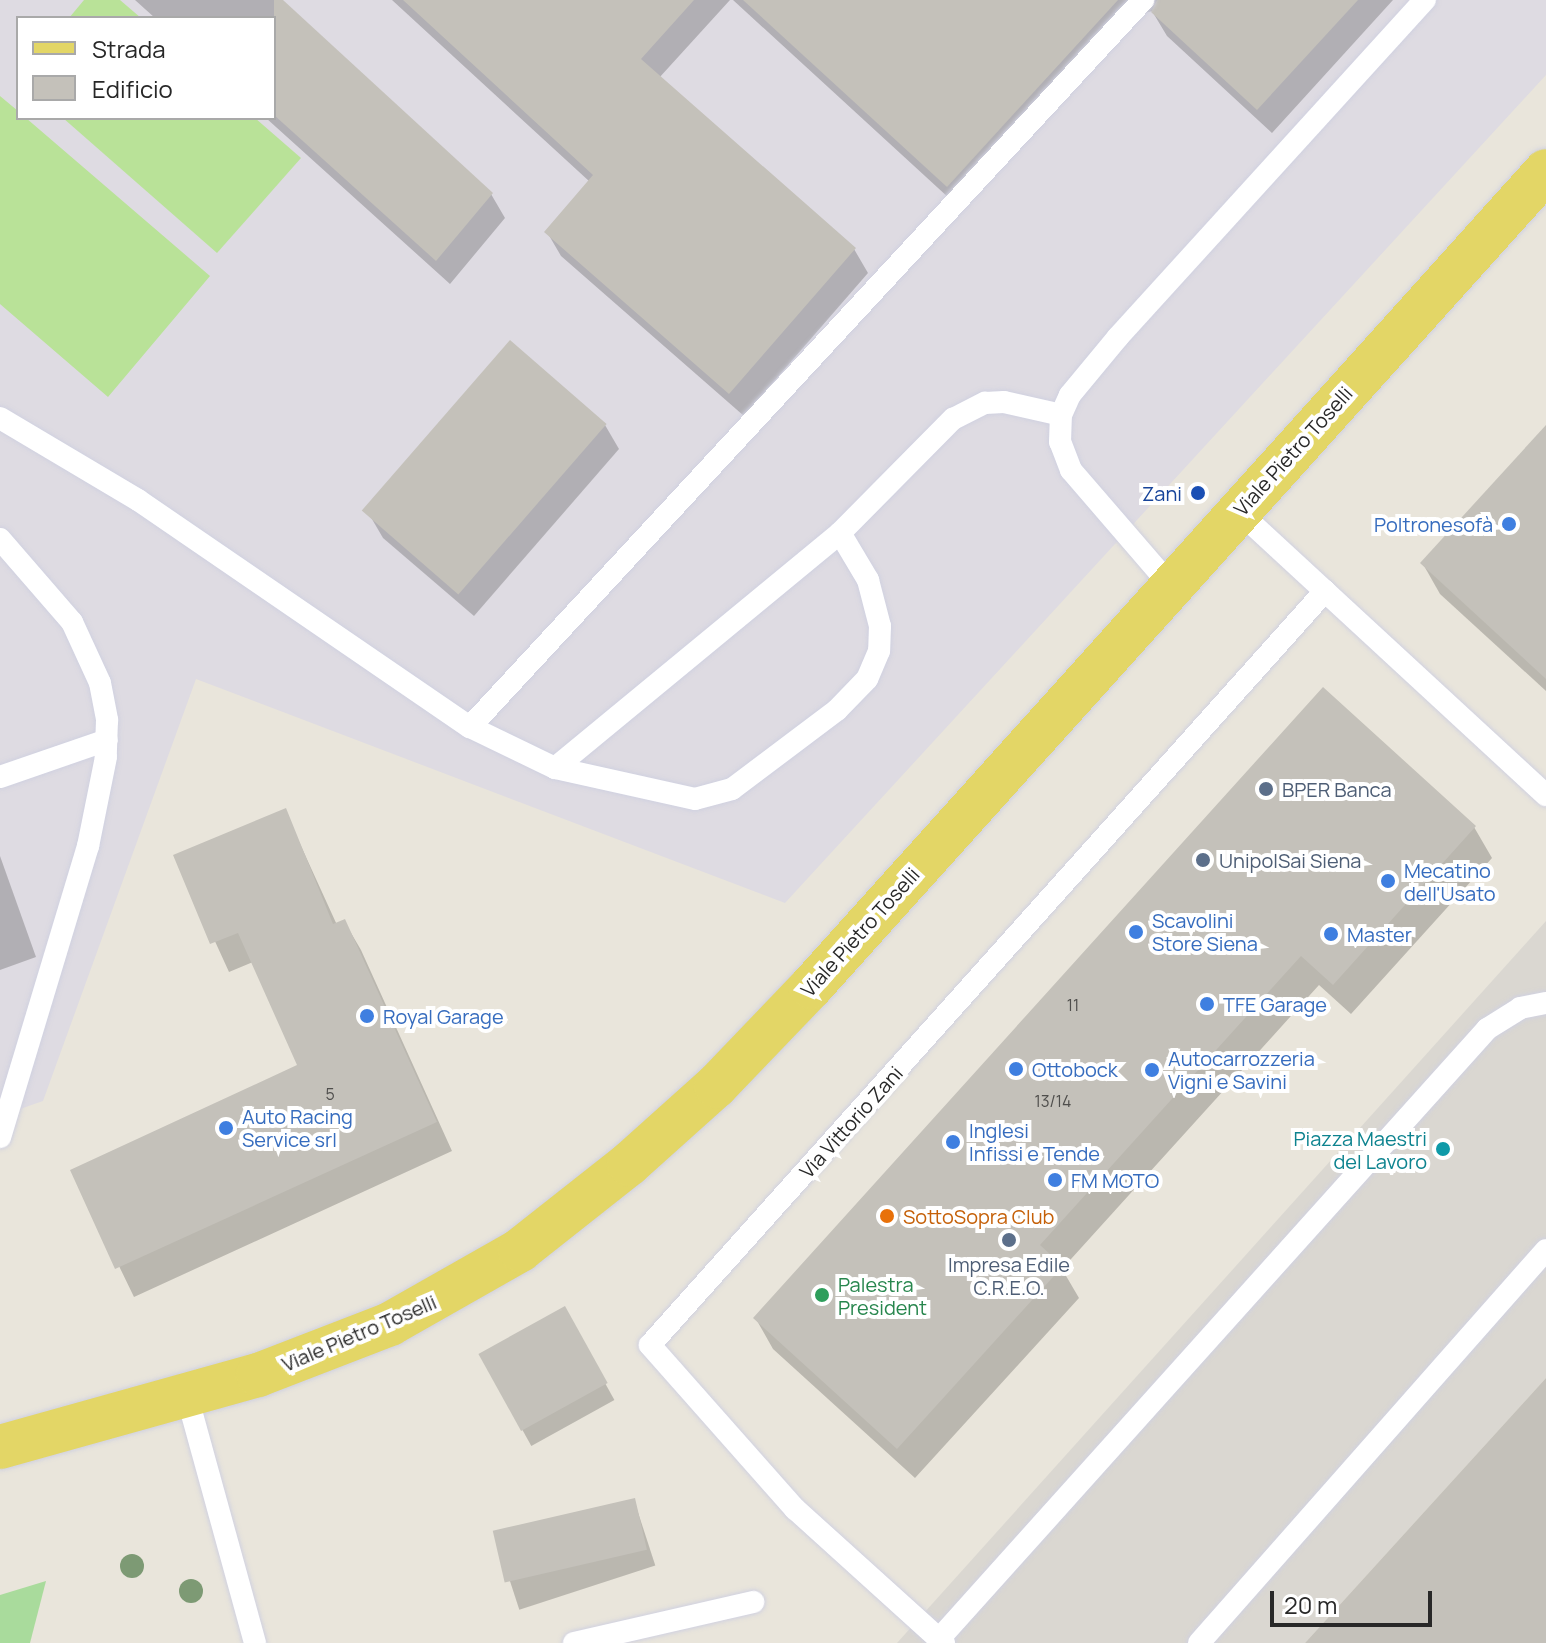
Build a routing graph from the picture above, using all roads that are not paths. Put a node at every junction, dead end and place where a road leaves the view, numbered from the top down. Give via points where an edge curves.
1 (1143, 0) edge
2 (1425, 0) edge
3 (1546, 171) edge
4 (1061, 415) junction
5 (0, 418) edge
6 (1238, 511) junction
7 (840, 533) junction
8 (0, 539) edge
9 (1171, 586) junction
10 (1325, 591) junction
11 (470, 727) junction
12 (107, 740) junction
13 (555, 768) junction
14 (0, 777) edge
15 (1546, 795) edge
16 (1546, 1003) edge
17 (8, 1095) edge
18 (0, 1137) edge
19 (1546, 1250) edge
20 (187, 1396) junction
21 (0, 1447) edge
22 (753, 1602) dead end
23 (942, 1641) edge
24 (255, 1643) edge
25 (574, 1643) edge
26 (1199, 1643) edge

1 - 11 lane
2 - 4 lane via 1118,337 1070,395
3 - 6 main road, Viale Pietro Toselli
4 - 7 lane via 1004,402 969,409
4 - 9 lane via 1060,442 1071,470
5 - 11 lane via 94,471
6 - 9 main road, Viale Pietro Toselli
6 - 10 lane
7 - 13 lane
7 - 13 lane via 868,580 880,626 879,651 867,679 837,710 732,789 695,799
8 - 12 lane via 72,622 100,683
9 - 20 main road, Viale Pietro Toselli via 811,987 716,1086 629,1164 520,1250 422,1308 301,1360
10 - 15 lane
10 - 23 lane, Via Vittorio Zani via 650,1345 795,1509
11 - 13 lane
12 - 14 lane
12 - 17 lane via 88,846
16 - 23 lane via 1520,1008 1487,1029
17 - 18 lane
19 - 26 lane
20 - 21 main road, Viale Pietro Toselli
20 - 24 lane
22 - 25 lane

